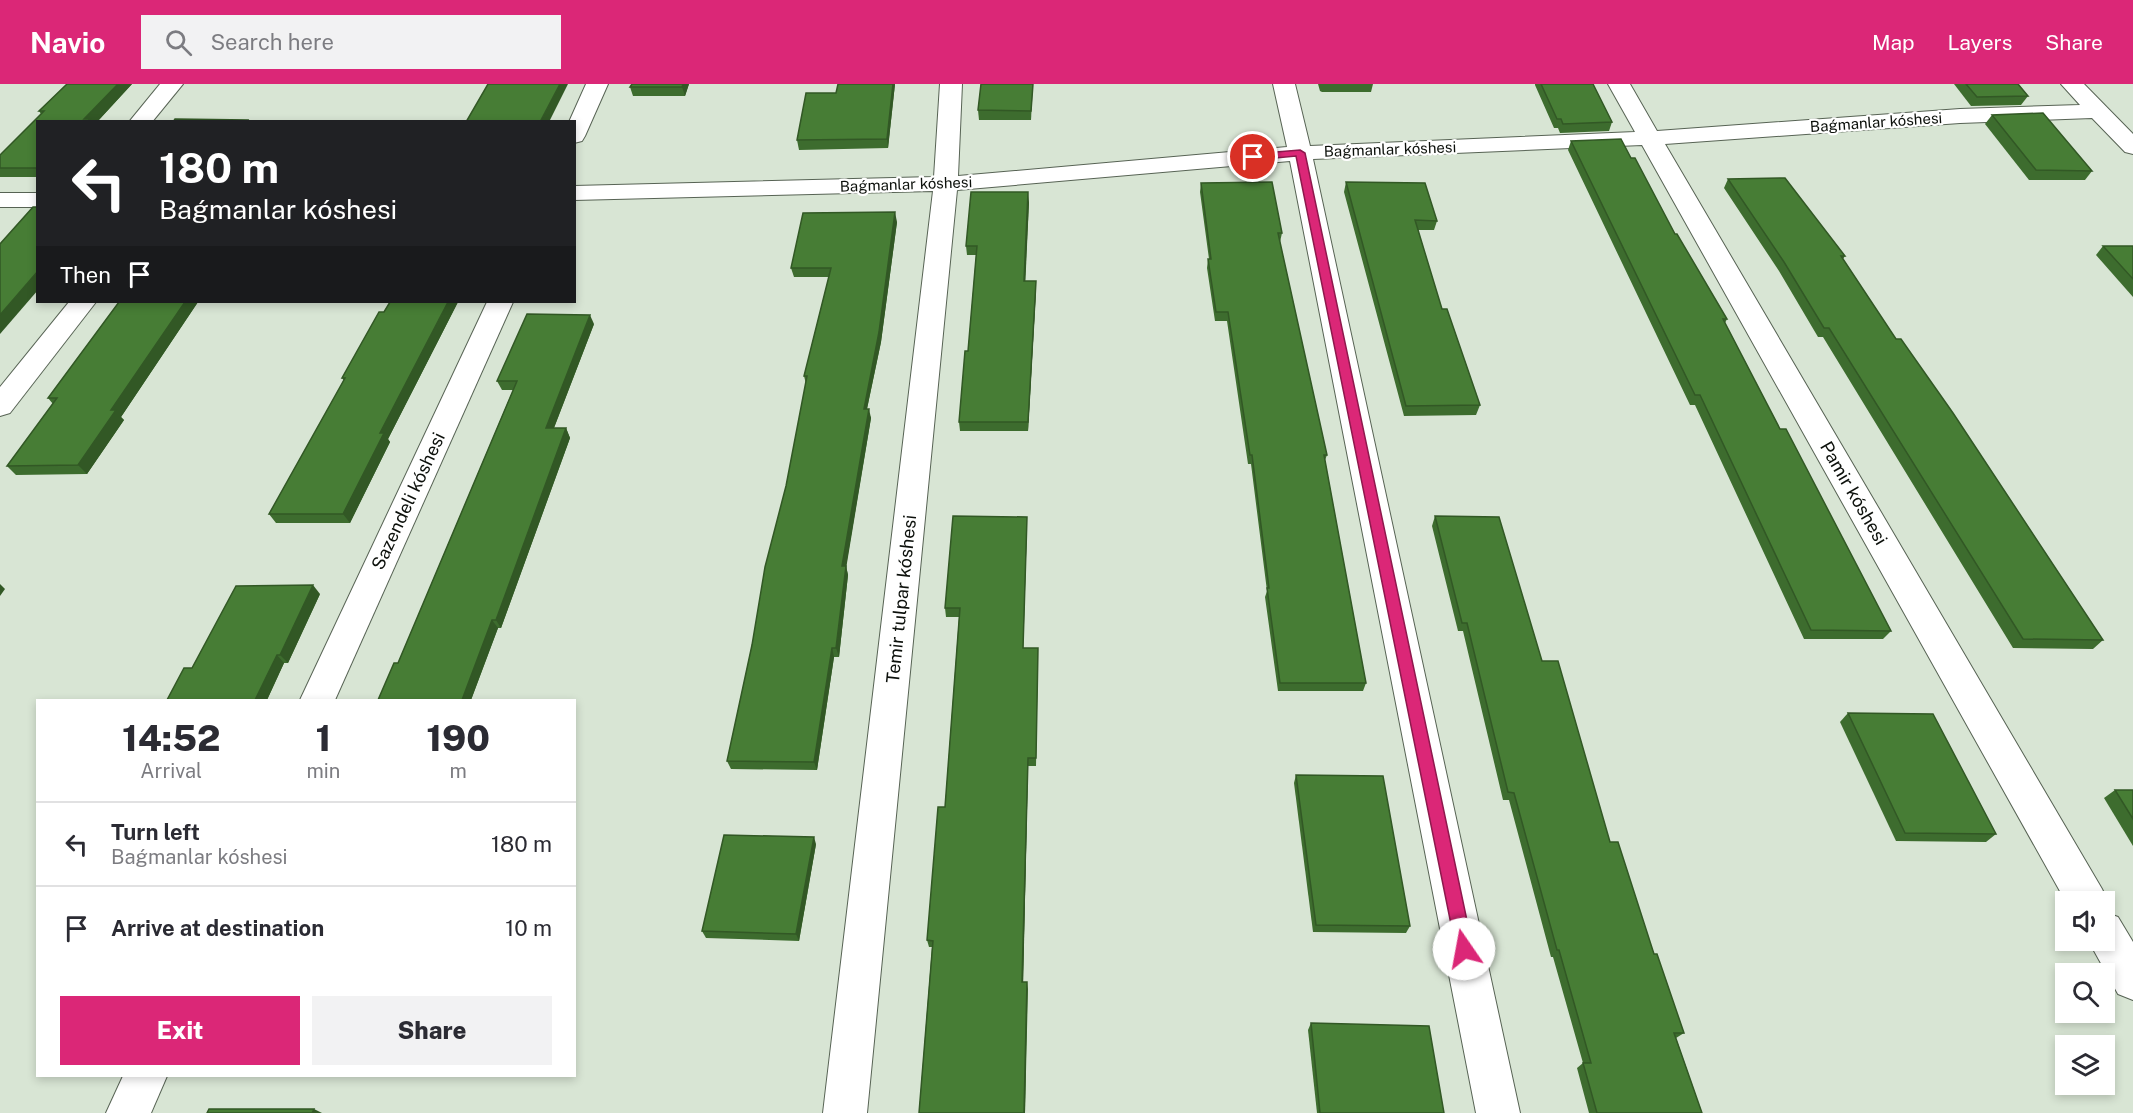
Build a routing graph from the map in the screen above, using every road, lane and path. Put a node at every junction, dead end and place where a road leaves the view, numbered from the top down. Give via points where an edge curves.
1 (172, 84) edge
2 (597, 84) edge
3 (951, 84) edge
4 (1284, 84) edge
5 (1619, 84) edge
6 (2072, 84) edge
7 (2103, 116) junction
8 (142, 120) edge
9 (2133, 121) edge
10 (576, 131) edge
11 (1650, 138) junction
12 (2133, 147) edge
13 (1300, 153) junction
14 (946, 184) junction
15 (576, 193) edge
16 (0, 200) edge
17 (36, 200) edge
18 (81, 303) edge
19 (500, 303) edge
20 (0, 406) edge
21 (317, 699) edge
22 (2082, 891) edge
23 (2115, 950) edge
24 (2133, 980) edge
25 (145, 1077) edge
26 (128, 1113) edge
27 (845, 1113) edge
28 (1498, 1113) edge

1 - 8 street
2 - 10 street
3 - 14 street, Temir tulpar kóshesi
4 - 13 street
5 - 11 street, Pamir kóshesi
6 - 7 street
7 - 9 street, Baǵmanlar kóshesi
7 - 11 street, Baǵmanlar kóshesi via 1960,116
7 - 12 street
11 - 13 street, Baǵmanlar kóshesi
11 - 22 street, Pamir kóshesi
13 - 14 street, Baǵmanlar kóshesi
13 - 28 street
14 - 15 street, Baǵmanlar kóshesi
14 - 27 street, Temir tulpar kóshesi
16 - 17 street
18 - 20 street
19 - 21 street, Sazendeli kóshesi
23 - 24 street
25 - 26 street

